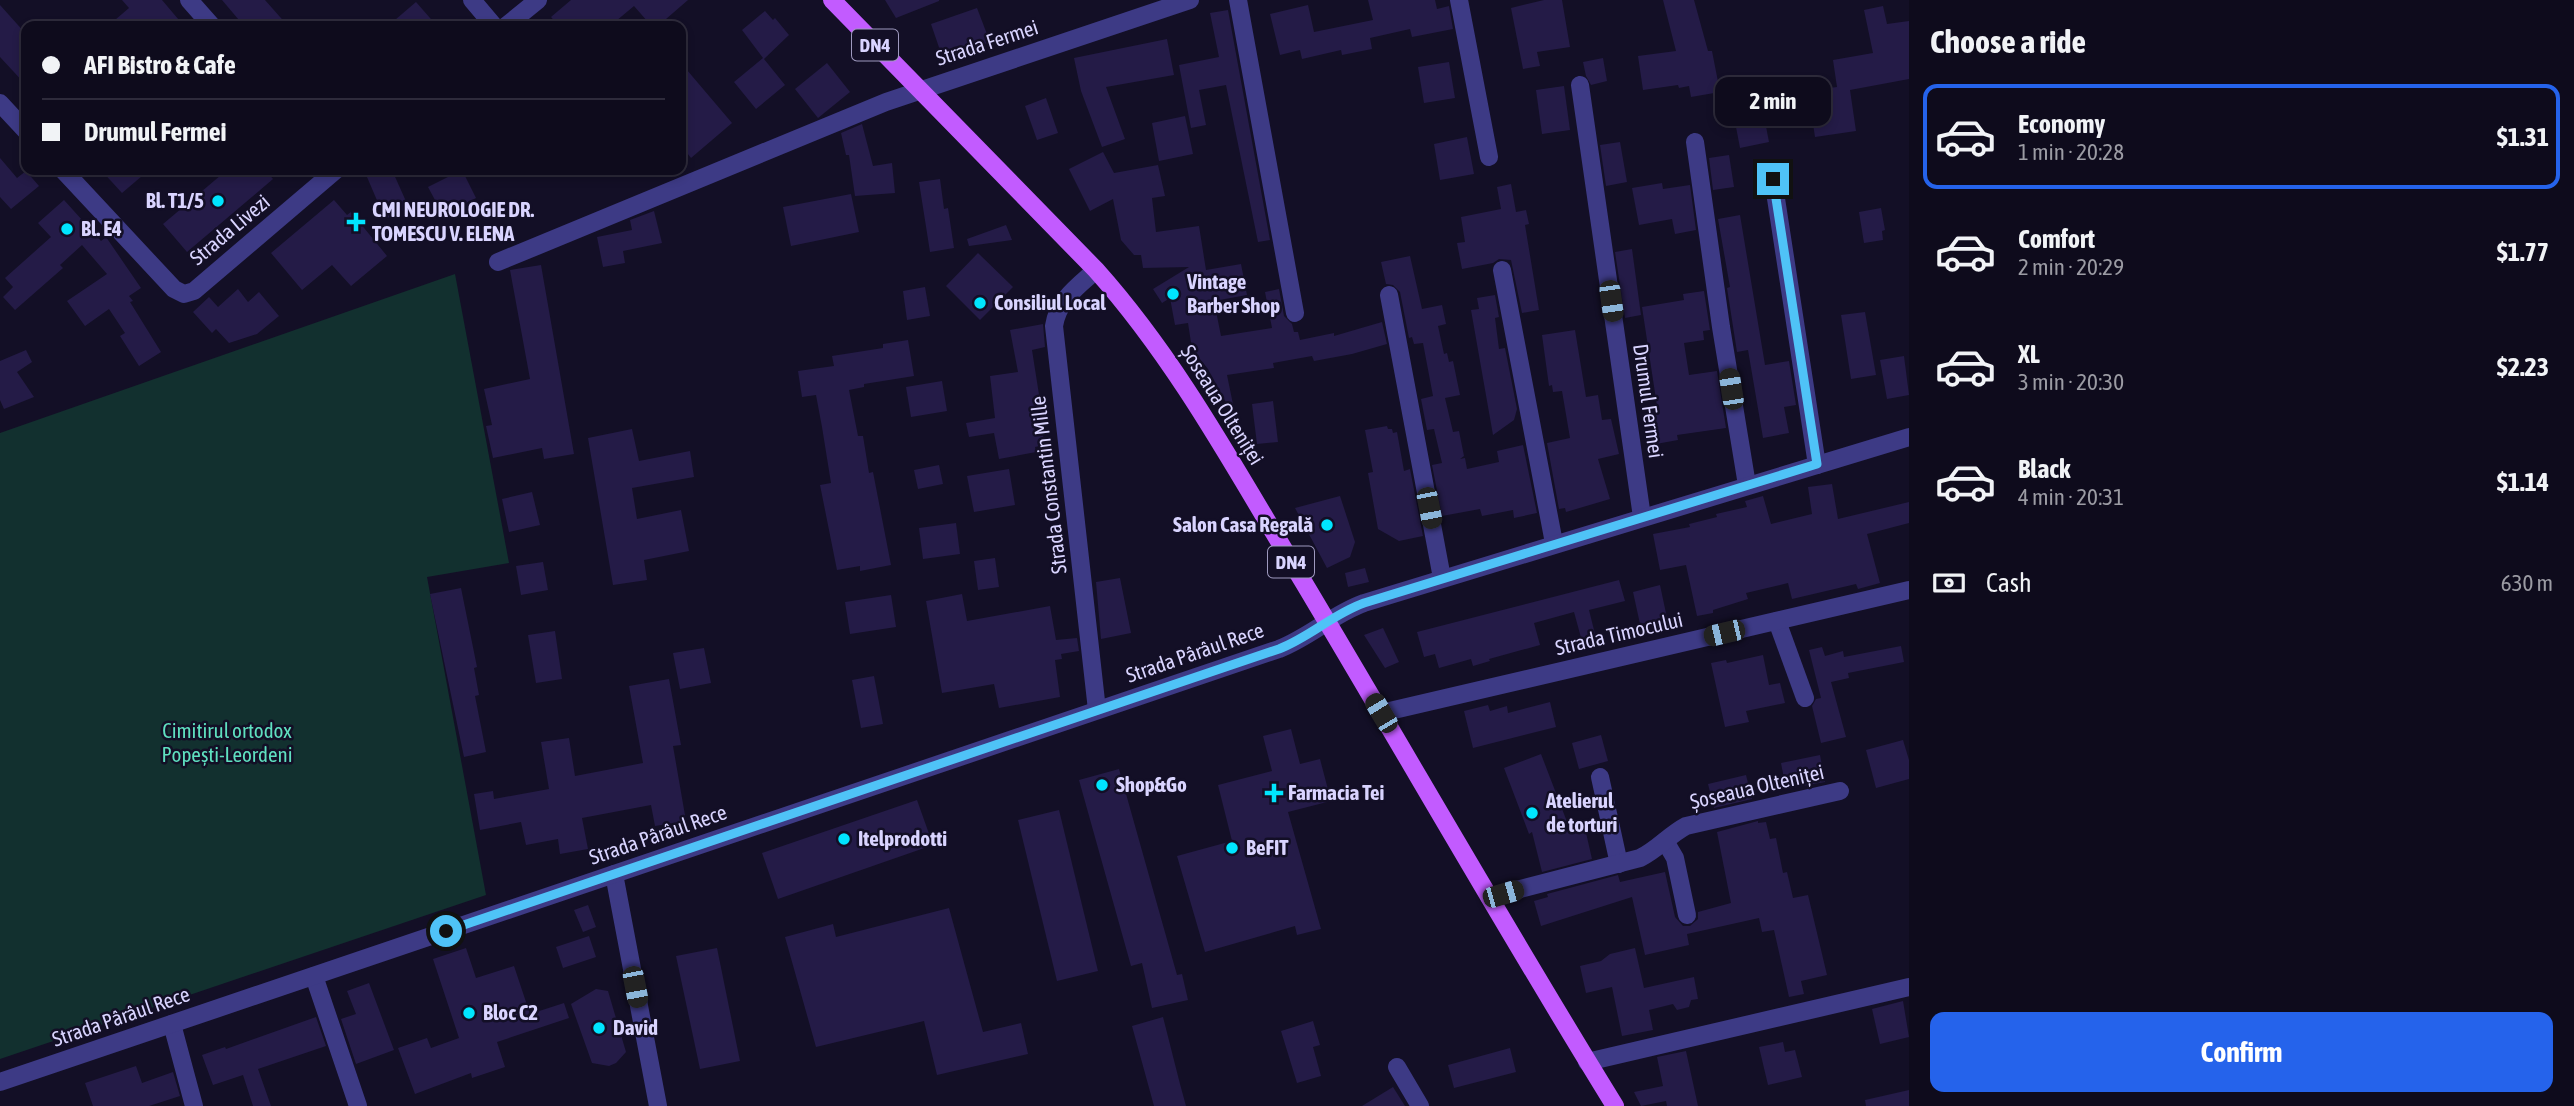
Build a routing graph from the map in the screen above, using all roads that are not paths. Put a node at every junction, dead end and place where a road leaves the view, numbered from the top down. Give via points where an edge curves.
1 (189, 0) edge
2 (472, 0) edge
3 (538, 0) edge
4 (832, 0) edge
5 (1190, 0) edge
6 (1238, 0) edge
7 (1459, 0) edge
8 (208, 21) edge
9 (490, 21) edge
10 (512, 21) edge
11 (1580, 85) dead end
12 (918, 90) junction
13 (0, 103) edge
14 (21, 126) edge
15 (1695, 142) dead end
16 (1489, 157) dead end
17 (67, 175) edge
18 (330, 175) edge
19 (1773, 179) dead end
20 (498, 262) dead end
21 (1096, 270) junction
22 (1502, 270) dead end
23 (1390, 295) dead end
24 (1296, 313) dead end
25 (1909, 437) edge
26 (1817, 464) junction
27 (1747, 485) junction
28 (1642, 517) junction
29 (1554, 543) junction
30 (1442, 578) junction
31 (1909, 590) edge
32 (1777, 621) junction
33 (1327, 622) junction
34 (1805, 698) dead end
35 (1097, 710) junction
36 (1381, 713) junction
37 (1600, 777) dead end
38 (1840, 791) dead end
39 (1665, 841) junction
40 (1619, 864) junction
41 (614, 874) junction
42 (1489, 897) junction
43 (1686, 915) dead end
44 (314, 976) junction
45 (1909, 987) edge
46 (172, 1024) junction
47 (1587, 1062) junction
48 (1397, 1067) dead end
49 (0, 1082) edge
50 (656, 1098) edge
51 (194, 1106) edge
52 (358, 1106) edge
53 (640, 1106) edge
54 (1420, 1106) edge
55 (1615, 1106) edge

1 - 8 street
2 - 9 street
3 - 10 street
4 - 12 main road, Șoseaua Olteniței / DN4
5 - 12 street, Strada Fermei
6 - 24 street
7 - 16 street
11 - 28 street, Drumul Fermei
12 - 20 street, Strada Fermei
12 - 21 main road, Șoseaua Olteniței / DN4
13 - 14 street
15 - 27 street
17 - 18 street, Strada Livezi via 174,289 184,294 194,291
19 - 26 street
21 - 33 main road, Șoseaua Olteniței / DN4 via 1181,381
21 - 35 street, Strada Constantin Mille via 1061,305 1054,326
22 - 29 street
23 - 30 street
25 - 26 street
26 - 27 street
27 - 28 street
28 - 29 street
29 - 30 street
30 - 33 street via 1351,608
31 - 32 street, Strada Timocului
32 - 34 street
32 - 36 street, Strada Timocului
33 - 35 street, Strada Pârâul Rece via 1279,649
33 - 36 main road, Șoseaua Olteniței / DN4
35 - 41 street, Strada Pârâul Rece
36 - 42 main road, Șoseaua Olteniței / DN4
37 - 40 street
38 - 39 street, Șoseaua Olteniței via 1686,826
39 - 40 street, Șoseaua Olteniței via 1653,852
39 - 43 street via 1675,858
40 - 42 street, Șoseaua Olteniței
41 - 44 street, Strada Pârâul Rece
41 - 50 street
42 - 47 main road, Șoseaua Olteniței / DN4
44 - 46 street, Strada Pârâul Rece
44 - 52 street
45 - 47 street
46 - 49 street, Strada Pârâul Rece
46 - 51 street
47 - 55 main road, Șoseaua Olteniței / DN4
48 - 54 street
50 - 53 street

